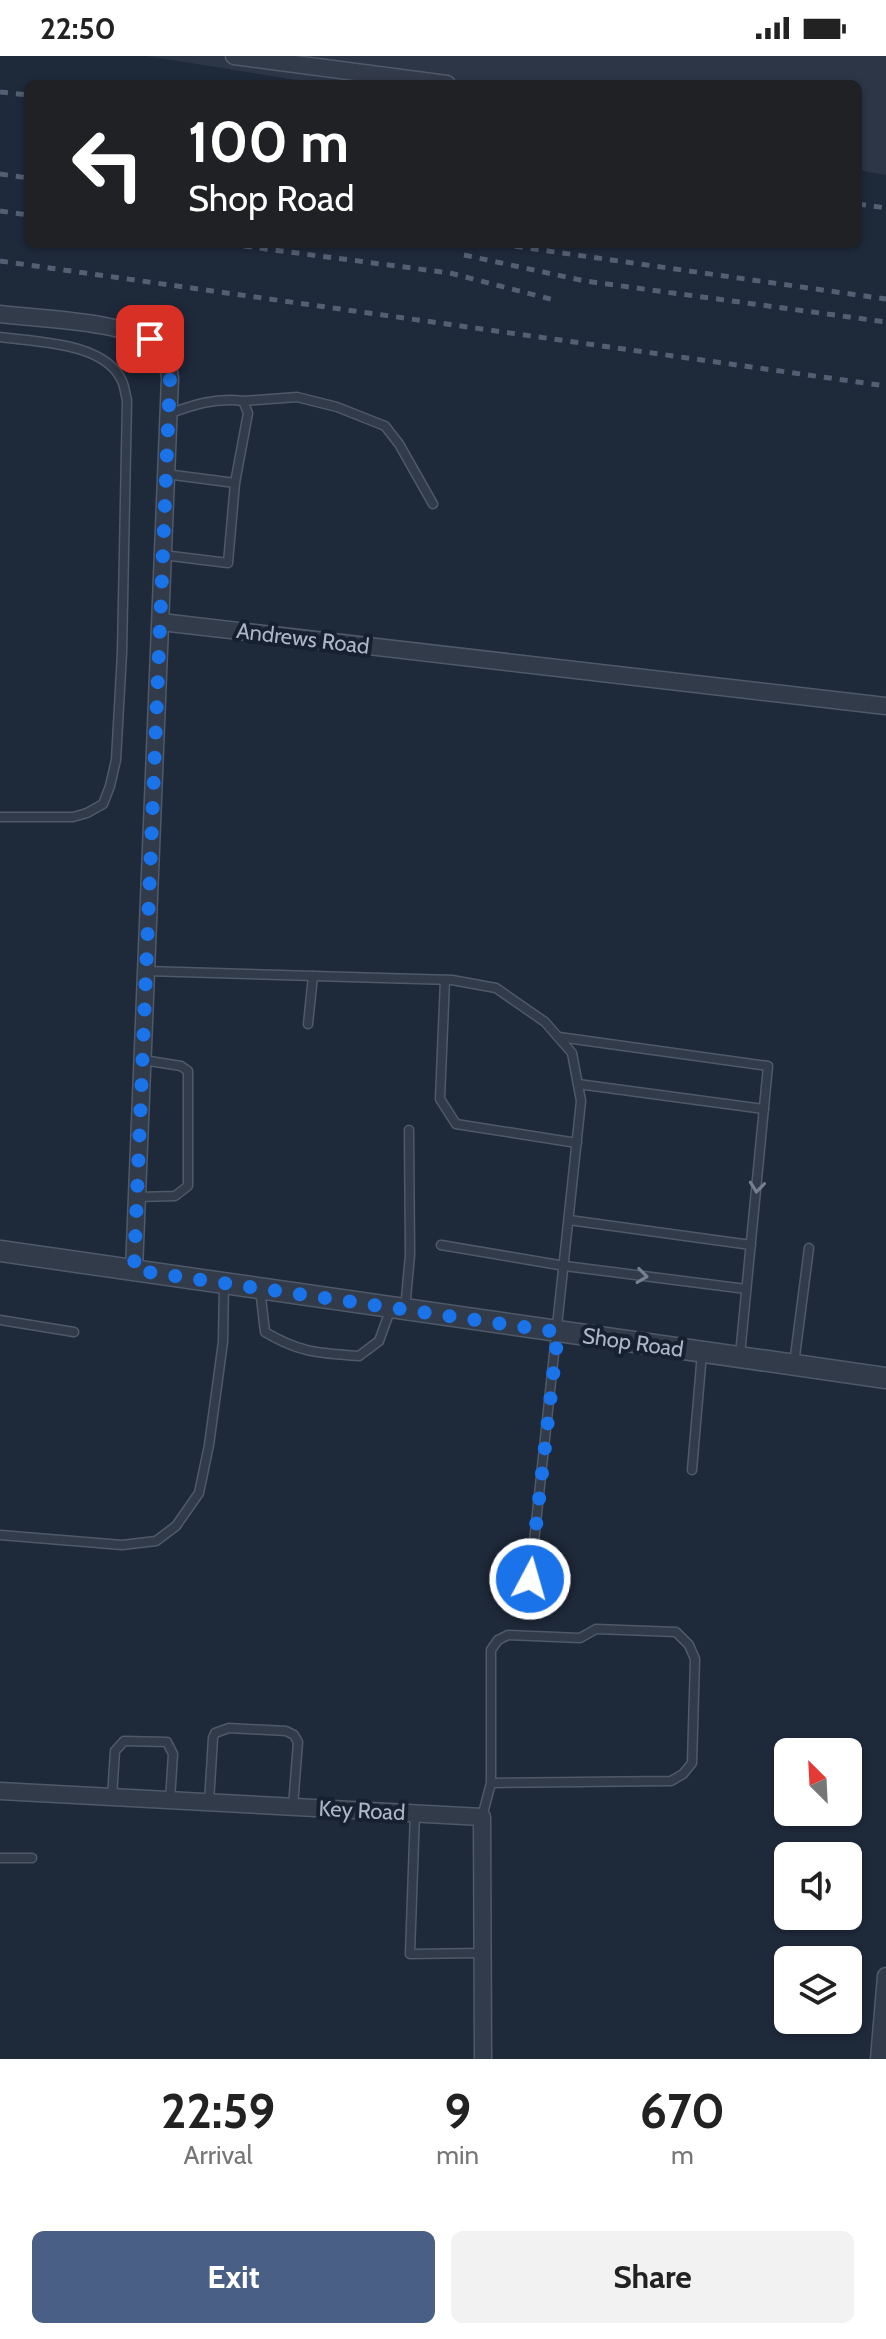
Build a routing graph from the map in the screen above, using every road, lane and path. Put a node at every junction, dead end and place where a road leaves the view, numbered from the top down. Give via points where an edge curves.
1 (234, 56) edge
2 (417, 80) edge
3 (0, 314) edge
4 (0, 337) edge
5 (243, 401) junction
6 (168, 414) junction
7 (166, 474) junction
8 (235, 483) junction
9 (433, 504) dead end
10 (163, 555) junction
11 (161, 622) junction
12 (886, 706) edge
13 (0, 817) edge
14 (146, 971) junction
15 (313, 976) junction
16 (445, 980) junction
17 (308, 1024) dead end
18 (558, 1037) junction
19 (143, 1060) junction
20 (578, 1084) junction
21 (764, 1109) junction
22 (409, 1130) dead end
23 (577, 1143) junction
24 (137, 1197) junction
25 (569, 1220) junction
26 (441, 1245) dead end
27 (751, 1245) junction
28 (809, 1248) dead end
29 (0, 1251) edge
30 (565, 1266) junction
31 (134, 1270) junction
32 (224, 1283) junction
33 (259, 1288) junction
34 (746, 1289) junction
35 (398, 1308) junction
36 (0, 1320) edge
37 (74, 1332) dead end
38 (558, 1332) junction
39 (702, 1352) junction
40 (740, 1358) junction
41 (794, 1365) junction
42 (886, 1378) edge
43 (692, 1470) dead end
44 (0, 1535) edge
45 (530, 1579) dead end
46 (491, 1783) junction
47 (0, 1791) edge
48 (112, 1797) junction
49 (170, 1800) junction
50 (209, 1802) junction
51 (293, 1807) junction
52 (415, 1813) junction
53 (482, 1817) junction
54 (0, 1858) edge
55 (32, 1858) dead end
56 (483, 1953) junction
57 (886, 1976) edge
58 (483, 2059) edge
59 (879, 2059) edge

1 - 2 street
3 - 6 street via 127,330 165,347
4 - 13 lane via 94,355 122,380 127,400 122,653 110,786 103,804 73,817
5 - 6 lane via 203,402
5 - 8 lane via 248,413
5 - 9 lane via 297,397 385,426
6 - 7 street
7 - 8 lane
7 - 10 street
8 - 10 lane via 228,563
10 - 11 street
11 - 12 street, Andrews Road
11 - 14 street
14 - 15 lane
14 - 19 street
15 - 16 lane
15 - 17 lane
16 - 18 lane via 496,988
16 - 23 lane via 440,1099 456,1124
18 - 20 lane via 572,1053
18 - 21 lane via 768,1066
19 - 24 street
19 - 24 lane via 188,1071 188,1186 175,1196
20 - 21 lane
20 - 23 lane
21 -> 27 lane
22 - 35 lane via 410,1255
23 - 25 lane
24 - 31 street
25 - 27 lane
25 - 30 lane
26 - 30 lane
27 - 34 lane
28 - 41 lane
29 - 31 street, Shop Road
30 -> 34 lane
30 - 38 lane
31 - 32 street, Shop Road
32 - 33 street, Shop Road
32 - 44 lane via 223,1342 209,1445 199,1493 176,1526 156,1541 122,1545
33 - 35 street, Shop Road
33 - 35 lane via 265,1332 311,1353 359,1356 379,1341
34 - 40 lane
35 - 38 street, Shop Road
36 - 37 lane
38 - 39 street, Shop Road
38 - 45 lane
39 - 40 street, Shop Road
39 - 43 lane
40 - 41 street, Shop Road
41 - 42 street, Shop Road
46 - 46 lane via 491,1650 498,1640 508,1635 580,1638 596,1629 676,1632 689,1645 695,1659 692,1763 683,1774 671,1781
46 - 53 lane
47 - 48 street, Key Road
48 - 49 street, Key Road
48 - 49 lane via 115,1751 124,1741 167,1742 173,1754
49 - 50 street, Key Road
50 - 51 street, Key Road
50 - 51 lane via 215,1733 229,1728 286,1731 298,1742
51 - 52 street, Key Road
52 - 53 street, Key Road
52 - 56 lane via 410,1954
53 - 56 street
54 - 55 lane
56 - 58 street
57 - 59 street

